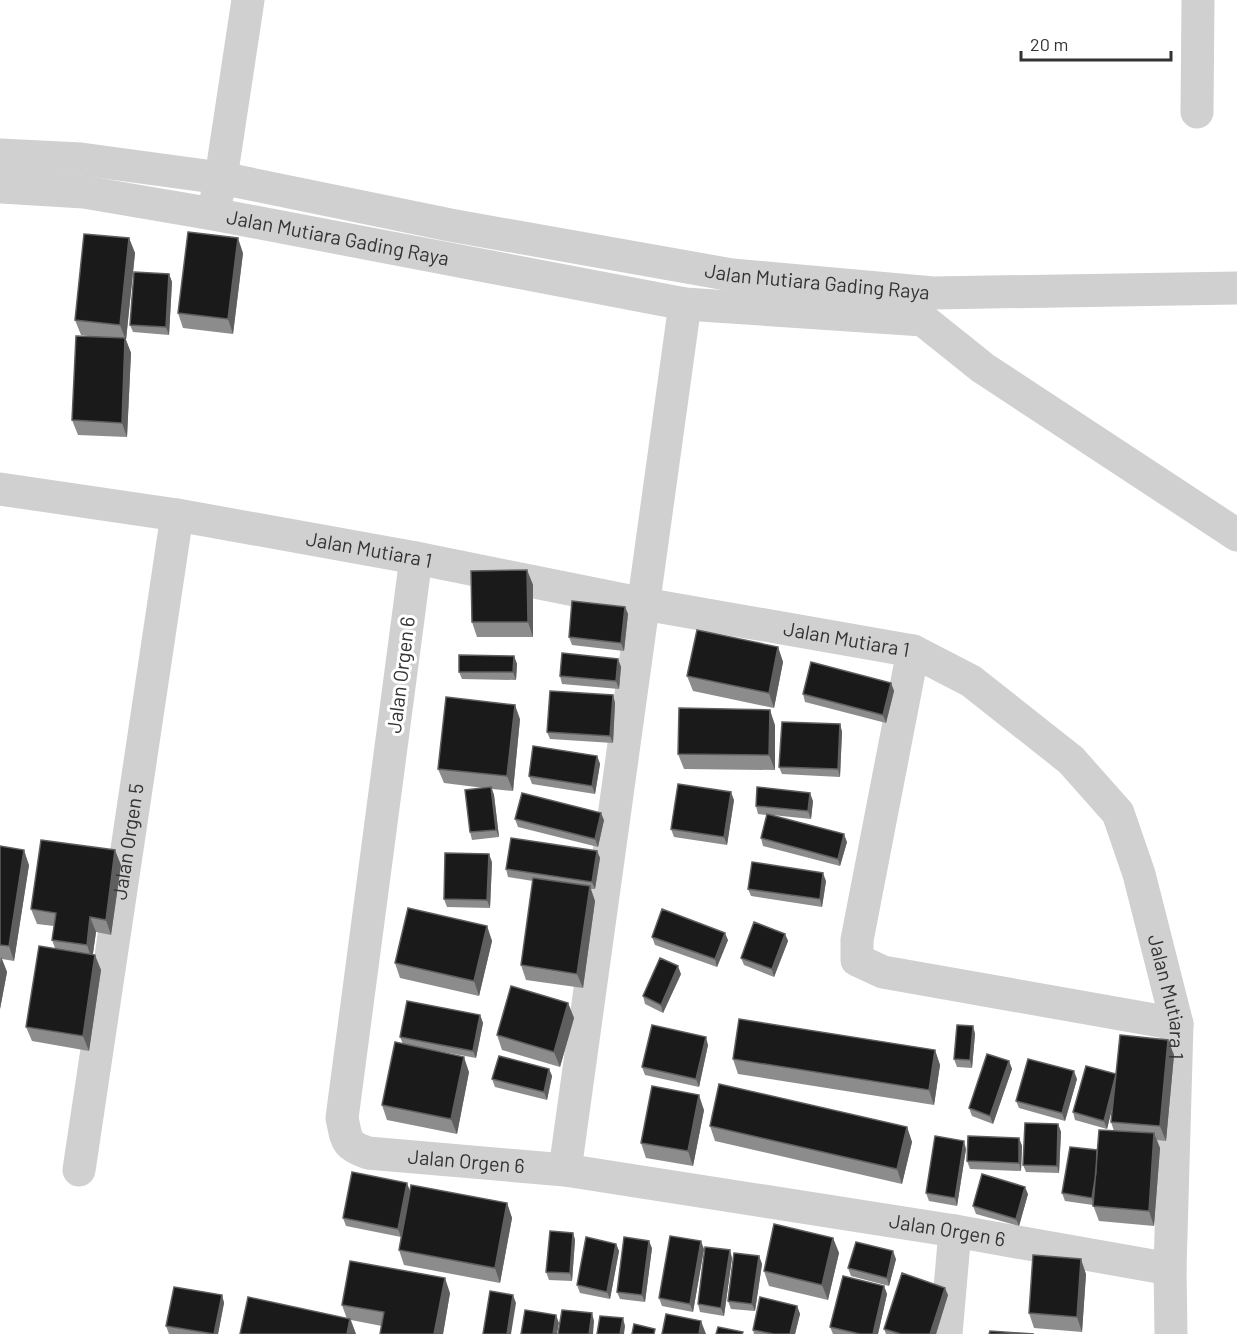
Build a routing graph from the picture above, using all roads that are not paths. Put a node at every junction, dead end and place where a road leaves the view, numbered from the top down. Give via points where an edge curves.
1 (248, 0) edge
2 (1198, 0) edge
3 (1197, 112) dead end
4 (0, 155) edge
5 (221, 178) junction
6 (0, 187) edge
7 (213, 214) junction
8 (1237, 288) edge
9 (685, 304) junction
10 (928, 307) junction
11 (0, 489) edge
12 (177, 515) junction
13 (1237, 535) edge
14 (416, 558) junction
15 (644, 604) junction
16 (913, 651) junction
17 (1177, 1024) junction
18 (79, 1170) dead end
19 (565, 1170) junction
20 (955, 1231) junction
21 (1170, 1269) junction
22 (946, 1334) edge
23 (1171, 1334) edge

1 - 5 street
2 - 3 street
4 - 5 street, Jalan Mutiara Gading Raya via 81,159
5 - 7 street
5 - 10 street, Jalan Mutiara Gading Raya via 450,225
6 - 7 street, Jalan Mutiara Gading Raya via 84,192
7 - 9 street, Jalan Mutiara Gading Raya
8 - 10 street
9 - 10 street, Jalan Mutiara Gading Raya
9 - 15 street
10 - 13 street via 983,368
11 - 12 street, Jalan Mutiara 1
12 - 14 street, Jalan Mutiara 1
12 - 18 street, Jalan Orgen 5
14 - 15 street, Jalan Mutiara 1
14 - 19 street, Jalan Orgen 6 via 342,1118 346,1139 353,1148 368,1153
15 - 16 street, Jalan Mutiara 1
15 - 19 street
16 - 17 street, Jalan Mutiara 1 via 971,681 1071,760 1118,813 1139,874
16 - 17 street via 857,940 857,960 883,972
17 - 21 street, Jalan Mutiara 1
19 - 20 street, Jalan Orgen 6
20 - 21 street, Jalan Orgen 6
20 - 22 street
21 - 23 street, Jalan Mutiara 1

